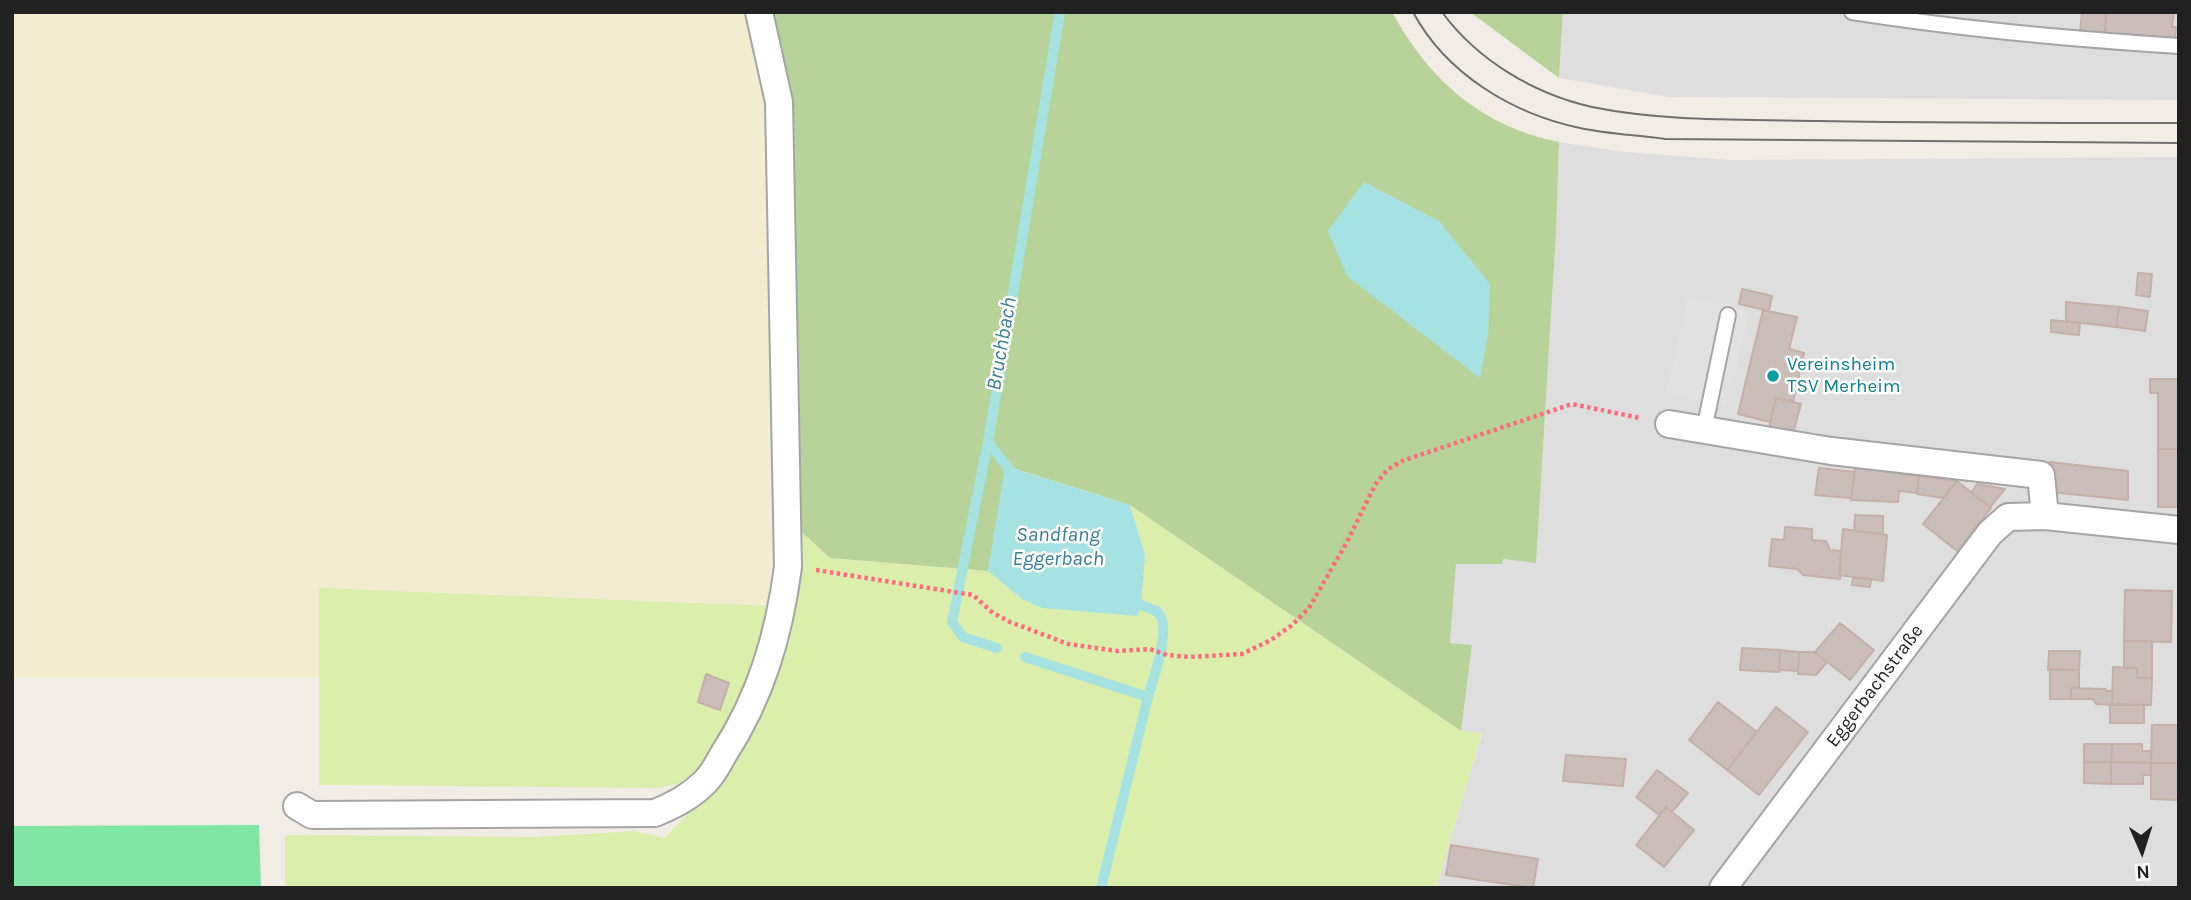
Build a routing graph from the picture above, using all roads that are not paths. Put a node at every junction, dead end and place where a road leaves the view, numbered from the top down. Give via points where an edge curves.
1 (759, 12) edge
2 (1852, 12) edge
3 (2179, 46) edge
4 (1728, 315) dead end
5 (1669, 424) road end
6 (1704, 429) junction
7 (2045, 516) junction
8 (2179, 530) edge
9 (297, 806) dead end
10 (1723, 888) edge

1 - 9 street via 779,103 788,567 779,624 759,687 732,741 707,780 679,803 655,813 312,815
2 - 3 lane via 2090,41
4 - 6 lane
5 - 6 street
6 - 7 street via 1831,451 2041,474
7 - 8 street, Eggerbachstraße
7 - 10 street, Eggerbachstraße via 2008,517 1990,533

